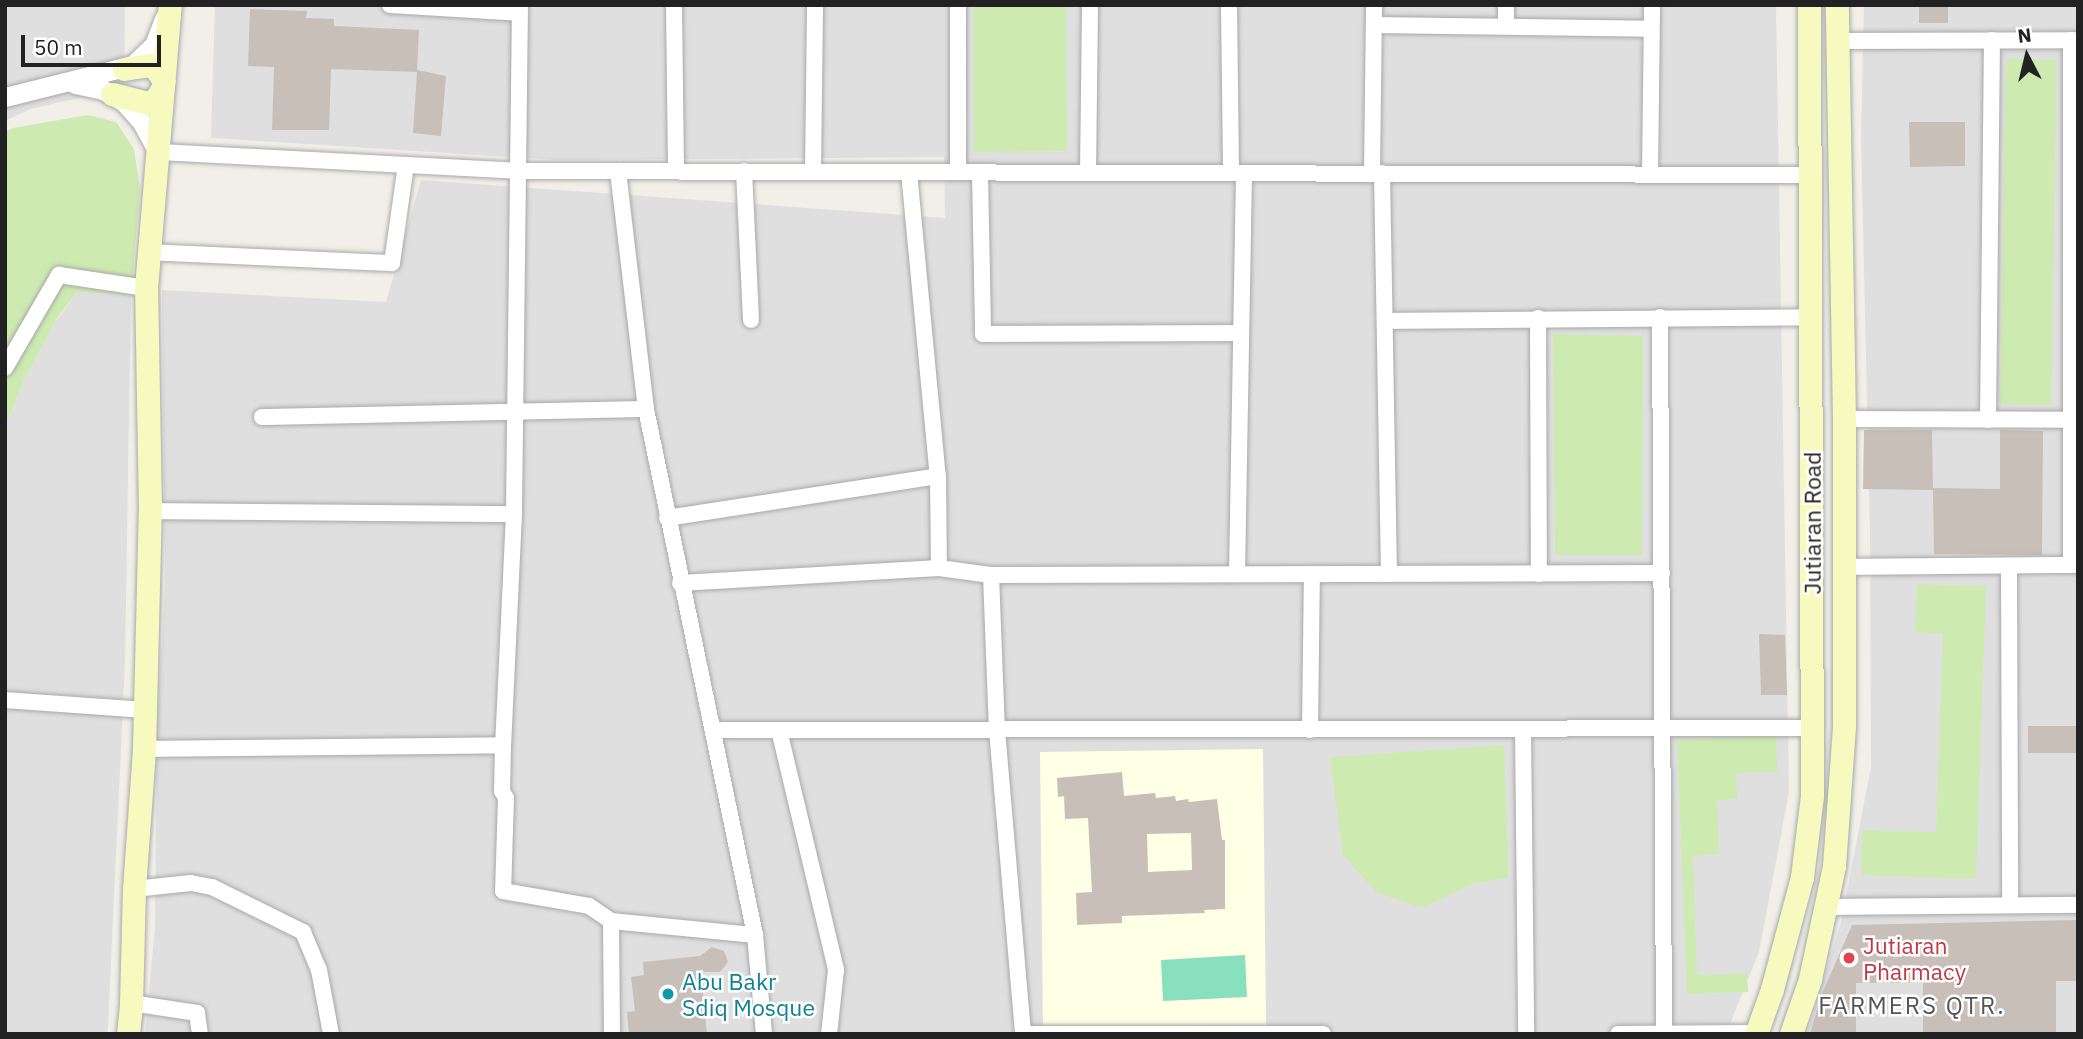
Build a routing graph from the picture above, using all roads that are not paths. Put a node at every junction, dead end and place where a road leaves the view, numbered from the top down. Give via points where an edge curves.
1 (170, 5) edge
2 (390, 5) edge
3 (674, 5) edge
4 (815, 5) edge
5 (958, 5) edge
6 (1090, 5) edge
7 (1229, 5) edge
8 (1374, 5) edge
9 (1506, 5) edge
10 (1652, 5) edge
11 (1809, 5) edge
12 (1837, 5) edge
13 (519, 9) edge
14 (1374, 25) junction
15 (1506, 26) junction
16 (1651, 29) junction
17 (1992, 40) junction
18 (2074, 40) edge
19 (1838, 41) junction
20 (124, 69) junction
21 (64, 82) junction
22 (163, 84) junction
23 (112, 93) junction
24 (6, 94) edge
25 (158, 152) junction
26 (406, 165) junction
27 (518, 171) junction
28 (618, 171) junction
29 (676, 171) junction
30 (744, 171) junction
31 (813, 172) junction
32 (909, 172) junction
33 (958, 172) junction
34 (979, 172) junction
35 (1088, 172) junction
36 (1238, 173) junction
37 (1377, 173) junction
38 (1650, 174) junction
39 (1811, 175) junction
40 (149, 252) junction
41 (146, 288) junction
42 (1660, 317) junction
43 (1812, 317) junction
44 (1538, 318) junction
45 (751, 320) dead end
46 (1385, 321) junction
47 (1241, 333) junction
48 (5, 368) edge
49 (646, 409) junction
50 (514, 413) junction
51 (262, 417) dead end
52 (1844, 419) junction
53 (1988, 420) junction
54 (2074, 420) edge
55 (938, 476) junction
56 (150, 511) junction
57 (514, 513) junction
58 (667, 517) junction
59 (2074, 565) edge
60 (2009, 566) junction
61 (1842, 567) junction
62 (939, 568) junction
63 (1662, 573) junction
64 (1237, 574) junction
65 (1312, 574) junction
66 (1389, 574) junction
67 (1539, 574) junction
68 (991, 575) junction
69 (680, 583) junction
70 (5, 701) edge
71 (145, 710) junction
72 (1812, 728) junction
73 (1523, 729) junction
74 (1662, 729) junction
75 (715, 730) junction
76 (779, 730) junction
77 (997, 730) junction
78 (1310, 730) junction
79 (503, 745) junction
80 (145, 749) junction
81 (1812, 795) junction
82 (1840, 795) junction
83 (134, 889) junction
84 (2010, 905) junction
85 (2078, 905) edge
86 (1825, 907) junction
87 (611, 921) junction
88 (755, 935) junction
89 (131, 1003) junction
90 (1756, 1033) edge
91 (128, 1034) edge
92 (200, 1034) edge
93 (331, 1034) edge
94 (612, 1034) edge
95 (764, 1034) edge
96 (829, 1034) edge
97 (1023, 1034) edge
98 (1323, 1034) edge
99 (1526, 1034) edge
100 (1618, 1034) edge
101 (1664, 1034) edge
102 (1791, 1034) edge

1 - 20 street via 149,52
1 - 22 main road
2 - 13 street
3 - 29 street
4 - 31 street
5 - 33 street
6 - 35 street
7 - 36 street
8 - 14 street
9 - 15 street
10 - 16 street
11 - 39 main road, Jutiaran Road
12 - 19 main road, Jutiaran Road
13 - 27 street
14 - 15 street
14 - 37 street
15 - 16 street
16 - 38 street
17 - 18 street
17 - 19 street
17 - 53 street
18 - 54 street
19 - 52 main road, Jutiaran Road
20 - 21 street
20 - 22 main road via 149,65
21 - 23 street
21 - 24 street
22 - 23 main road via 158,97 147,103
22 - 25 main road
23 - 25 street via 137,116
25 - 26 street
25 - 40 main road
26 - 27 street
26 - 40 street via 392,263
27 - 28 street
27 - 50 street
28 - 29 street
28 - 49 street
29 - 30 street
30 - 31 street
30 - 45 street
31 - 32 street
32 - 33 street
32 - 55 street
33 - 34 street
34 - 35 street
34 - 47 street via 983,334
35 - 36 street
36 - 37 street
36 - 47 street
37 - 38 street
37 - 46 street
38 - 39 street
39 - 43 main road, Jutiaran Road
40 - 41 main road
41 - 48 street via 59,275
41 - 56 main road
42 - 43 street
42 - 44 street
42 - 63 street
43 - 72 main road, Jutiaran Road
44 - 46 street
44 - 67 street
46 - 66 street
47 - 64 street
49 - 50 street
49 - 58 street
50 - 51 street
50 - 57 street
52 - 53 street
52 - 61 main road, Jutiaran Road
53 - 54 street
54 - 59 street
55 - 58 street
55 - 62 street
56 - 57 street
56 - 71 main road
57 - 79 street
58 - 69 street
59 - 60 street
60 - 61 street
60 - 84 street
61 - 82 main road, Jutiaran Road
62 - 68 street
62 - 69 street
63 - 67 street
63 - 74 street
64 - 65 street
64 - 68 street
65 - 66 street
65 - 78 street
66 - 67 street
68 - 77 street
69 - 75 street
70 - 71 street
71 - 80 main road
72 - 74 street
72 - 81 main road, Jutiaran Road
73 - 74 street
73 - 78 street
73 - 99 street
74 - 101 street
75 - 76 street
75 - 88 street
76 - 77 street
76 - 96 street via 836,970
77 - 78 street
77 - 97 street
79 - 80 street
79 - 87 street via 503,891 589,906
80 - 83 main road
81 - 82 main road
81 - 90 main road, Jutiaran Road via 1802,877
82 - 86 main road, Jutiaran Road
83 - 89 main road
83 - 93 street via 191,883 212,887 303,932 319,970
84 - 85 street
84 - 86 street
86 - 102 main road, Jutiaran Road via 1810,979
87 - 88 street
87 - 94 street
88 - 95 street
89 - 91 main road
89 - 92 street via 197,1013
90 - 101 street
97 - 98 street
100 - 101 street

